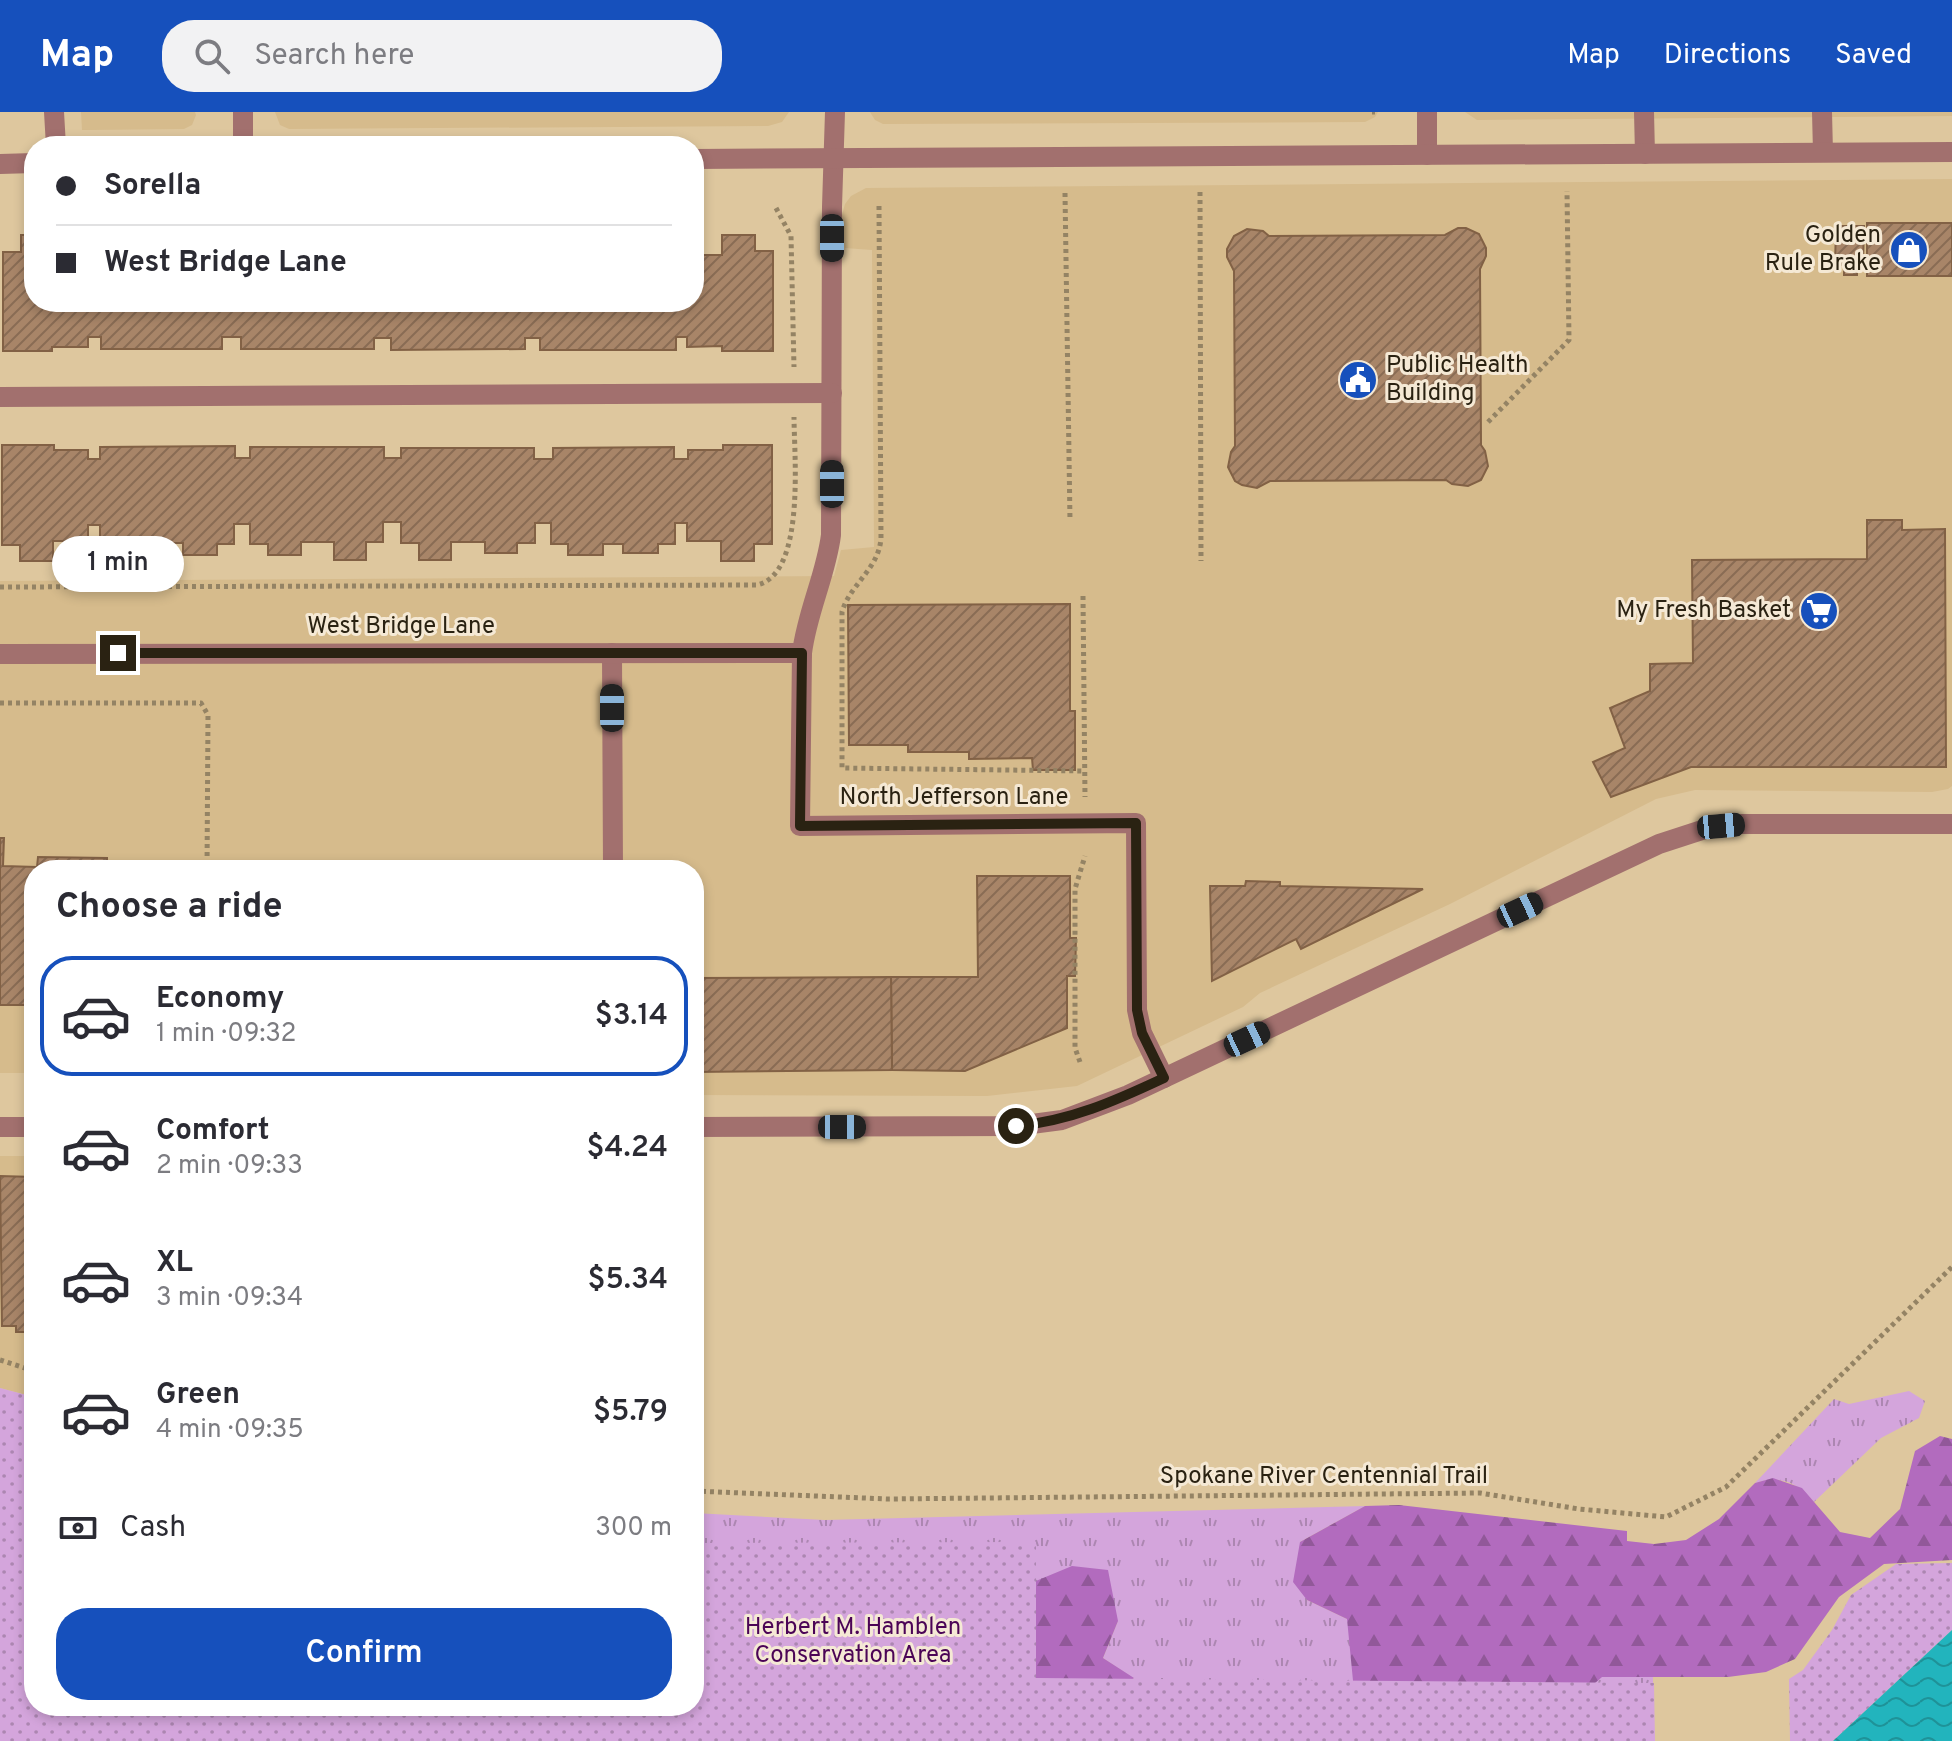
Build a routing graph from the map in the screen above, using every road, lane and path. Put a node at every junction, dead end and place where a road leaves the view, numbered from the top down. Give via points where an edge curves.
1 (54, 112) edge
2 (243, 112) edge
3 (835, 112) edge
4 (1427, 112) edge
5 (1644, 112) edge
6 (1822, 112) edge
7 (55, 136) edge
8 (243, 136) edge
9 (1823, 152) junction
10 (1952, 152) edge
11 (1645, 154) junction
12 (1427, 155) junction
13 (835, 158) junction
14 (704, 159) edge
15 (24, 163) edge
16 (0, 164) edge
17 (1567, 191) dead end
18 (1200, 192) dead end
19 (1065, 193) dead end
20 (879, 206) dead end
21 (776, 208) dead end
22 (794, 393) junction
23 (832, 393) junction
24 (0, 397) edge
25 (1488, 422) dead end
26 (1070, 521) dead end
27 (1201, 561) dead end
28 (0, 587) edge
29 (1083, 596) dead end
30 (612, 653) junction
31 (802, 653) junction
32 (0, 654) edge
33 (0, 703) edge
34 (1085, 771) junction
35 (1085, 798) dead end
36 (1952, 824) edge
37 (1085, 856) dead end
38 (207, 860) edge
39 (613, 860) edge
40 (1080, 1062) dead end
41 (1164, 1078) junction
42 (0, 1127) edge
43 (24, 1127) edge
44 (704, 1127) edge
45 (1952, 1267) edge
46 (0, 1360) edge
47 (24, 1368) edge
48 (704, 1491) edge

1 - 7 street
2 - 8 street
3 - 13 street, North Jefferson Lane
4 - 12 street
5 - 11 street
6 - 9 street
9 - 10 street
9 - 11 street
11 - 12 street
12 - 13 street
13 - 14 street
13 - 23 street, North Jefferson Lane
15 - 16 street
17 - 25 path via 1569,340
18 - 27 path
19 - 26 path
20 - 34 path via 881,538 876,561 842,612 842,768
21 - 22 path via 791,236
22 - 23 street
22 - 24 street
22 - 28 path via 793,525 778,568 764,583
23 - 31 street, North Jefferson Lane via 831,535
29 - 34 path
30 - 31 street, West Bridge Lane
30 - 32 street, West Bridge Lane
30 - 39 street
31 - 41 street, North Jefferson Lane via 800,826 1136,823 1137,1010
33 - 38 path via 201,703 208,715
34 - 35 path
36 - 41 street via 1751,824 1690,833
37 - 40 path via 1075,889 1075,1048
41 - 44 street via 1084,1114 1042,1124
42 - 43 street
45 - 48 path, Spokane River Centennial Trail via 1726,1487 1666,1517 1480,1493 888,1499
46 - 47 path

